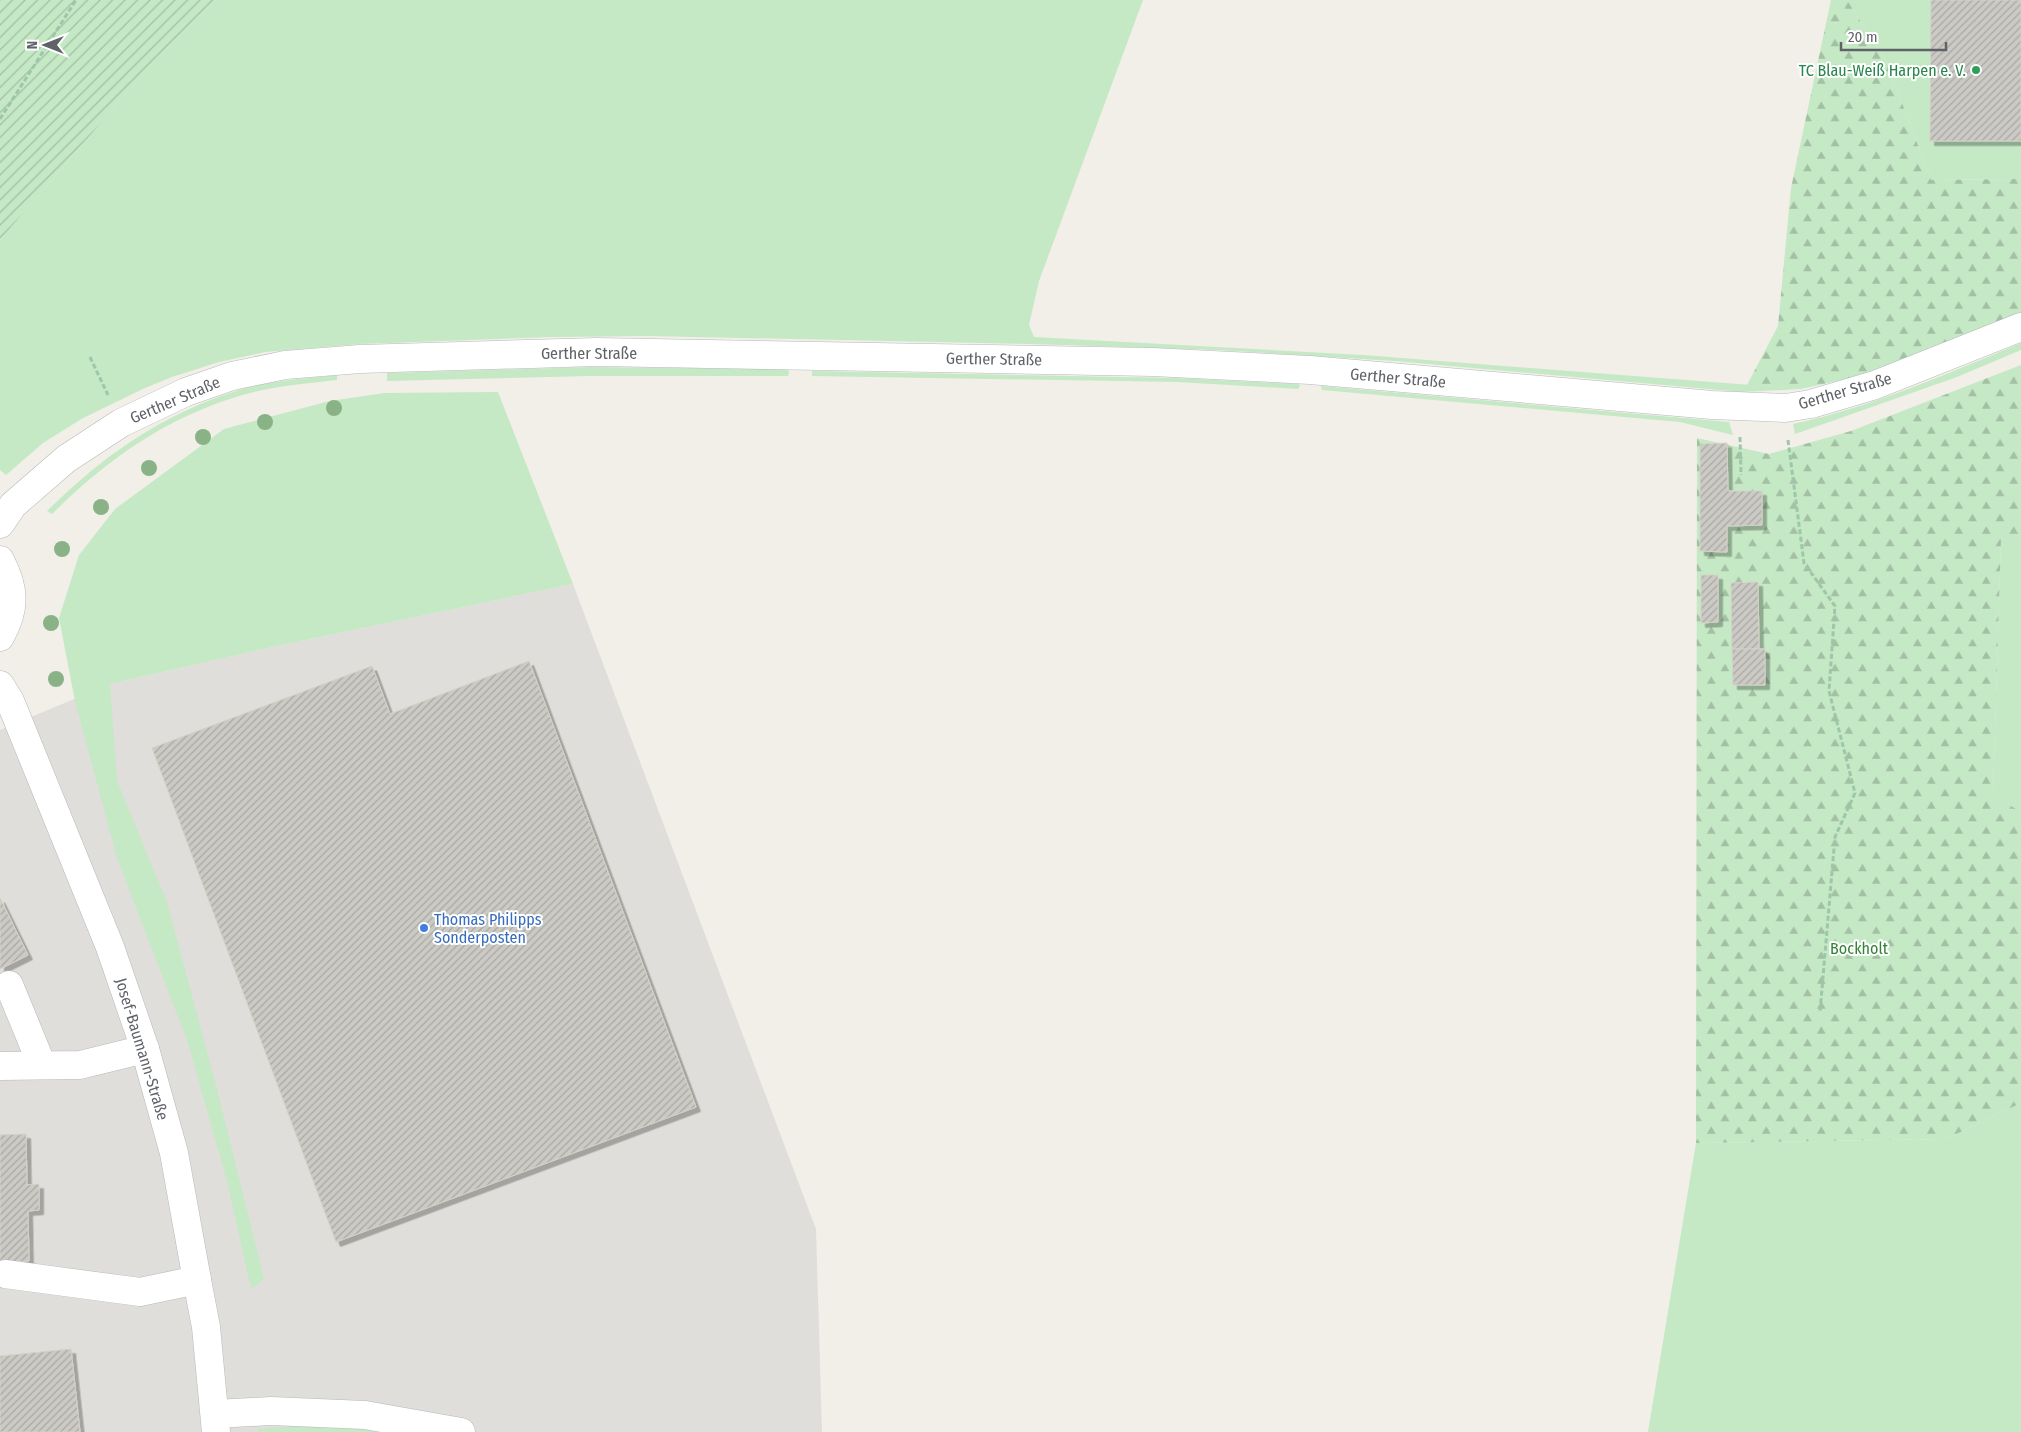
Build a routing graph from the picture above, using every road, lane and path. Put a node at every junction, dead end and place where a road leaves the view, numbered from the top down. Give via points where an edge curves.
1 (76, 0) edge
2 (0, 119) edge
3 (2021, 327) edge
4 (90, 357) dead end
5 (1784, 408) junction
6 (121, 423) junction
7 (1740, 443) dead end
8 (1741, 475) dead end
9 (0, 524) edge
10 (0, 560) edge
11 (0, 637) edge
12 (0, 685) edge
13 (8, 985) dead end
14 (1820, 1012) dead end
15 (144, 1049) junction
16 (40, 1065) junction
17 (0, 1066) edge
18 (5, 1274) dead end
19 (197, 1280) junction
20 (216, 1423) edge
21 (461, 1432) edge

1 - 2 path
3 - 5 street, Gerther Straße via 1875,385 1811,404
4 - 6 path
5 - 6 street, Gerther Straße via 1712,405 1250,366 597,352 360,359 285,366 232,376 186,392
5 - 14 path via 1804,564 1835,606 1829,691 1855,793 1835,836
6 - 9 street, Gerther Straße via 66,459 13,505
7 - 8 path
10 - 11 street via 10,579 13,601
12 - 15 street, Josef-Baumann-Straße via 10,701 110,947
13 - 16 street
15 - 16 street via 80,1065
15 - 19 street, Josef-Baumann-Straße via 174,1153
16 - 17 street
18 - 19 street via 140,1292
19 - 20 street, Josef-Baumann-Straße via 206,1327
20 - 21 street via 271,1411 365,1415

